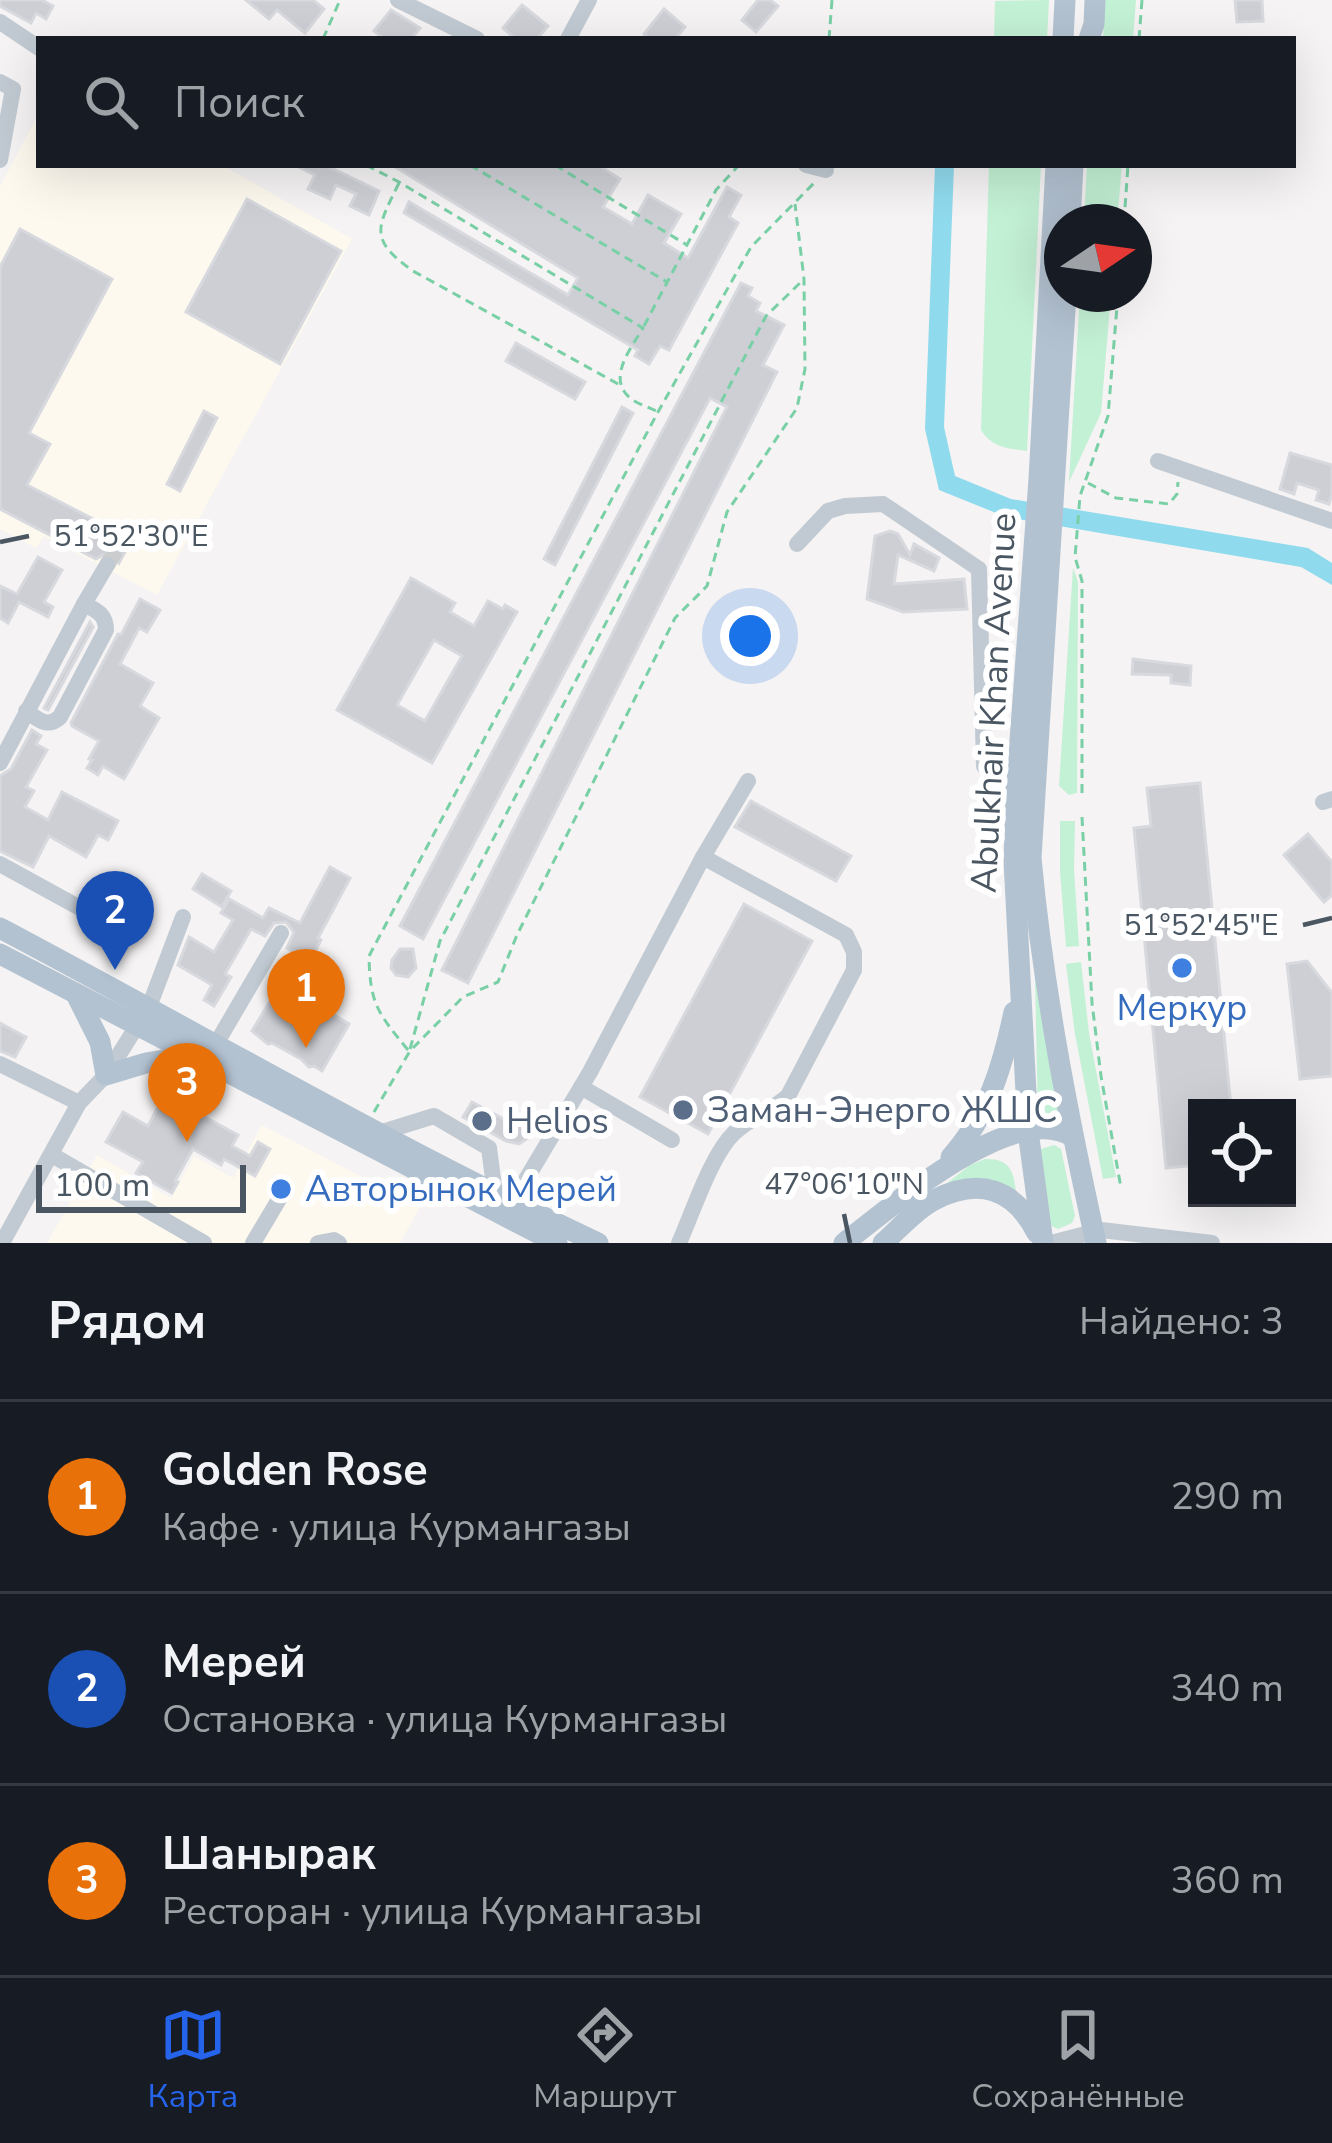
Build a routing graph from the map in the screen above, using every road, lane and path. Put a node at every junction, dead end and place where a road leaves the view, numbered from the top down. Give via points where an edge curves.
1 (340, 0) edge
2 (398, 0) edge
3 (589, 0) edge
4 (832, 0) edge
5 (1065, 0) edge
6 (1082, 0) edge
7 (1095, 0) edge
8 (1142, 0) edge
9 (0, 22) edge
10 (324, 36) edge
11 (471, 36) edge
12 (570, 36) edge
13 (829, 36) edge
14 (1063, 36) edge
15 (1084, 36) edge
16 (1086, 36) edge
17 (1139, 36) edge
18 (36, 46) edge
19 (0, 82) edge
20 (0, 159) edge
21 (372, 168) edge
22 (475, 168) edge
23 (560, 168) edge
24 (736, 168) edge
25 (818, 168) edge
26 (1056, 168) edge
27 (1073, 168) edge
28 (1128, 168) edge
29 (826, 170) joint
30 (399, 182) junction
31 (795, 204) junction
32 (1071, 204) edge
33 (1125, 204) edge
34 (687, 245) junction
35 (804, 278) junction
36 (667, 282) junction
37 (1064, 312) edge
38 (1117, 312) edge
39 (643, 328) junction
40 (620, 385) junction
41 (658, 412) junction
42 (1158, 461) dead end
43 (1179, 468) junction
44 (1048, 479) junction
45 (1085, 482) junction
46 (1332, 521) edge
47 (797, 544) dead end
48 (1043, 558) junction
49 (107, 565) tunnel mouth
50 (84, 604) junction
51 (26, 711) junction
52 (0, 763) edge
53 (748, 781) dead end
54 (1082, 793) dead end
55 (1016, 796) junction
56 (1082, 817) dead end
57 (704, 857) junction
58 (0, 864) edge
59 (183, 917) dead end
60 (0, 928) edge
61 (281, 933) dead end
62 (131, 936) dead end
63 (0, 954) edge
64 (1022, 976) junction
65 (76, 994) junction
66 (143, 1016) junction
67 (216, 1044) junction
68 (410, 1051) junction
69 (194, 1055) junction
70 (0, 1064) edge
71 (106, 1075) junction
72 (269, 1084) junction
73 (581, 1087) junction
74 (79, 1103) junction
75 (1028, 1131) junction
76 (1073, 1136) junction
77 (378, 1137) junction
78 (672, 1140) dead end
79 (52, 1155) junction
80 (937, 1172) junction
81 (1121, 1188) dead end
82 (281, 1196) dead end
83 (499, 1205) junction
84 (1094, 1237) edge
85 (2, 1243) edge
86 (205, 1243) edge
87 (253, 1243) edge
88 (318, 1243) edge
89 (339, 1243) edge
90 (557, 1243) edge
91 (598, 1243) edge
92 (679, 1243) edge
93 (844, 1243) edge
94 (884, 1243) edge
95 (1045, 1243) edge
96 (1212, 1243) edge

1 - 10 path
2 - 11 street
3 - 12 street
4 - 13 path
5 - 14 main road
6 - 15 main road
7 - 16 main road
8 - 17 path
9 - 18 street
19 - 20 street via 14,89
21 - 30 path
22 - 36 path
23 - 34 path
24 - 34 path
25 - 29 street
26 - 44 main road, Abulkhair Khan Avenue
27 - 32 main road
28 - 33 path
29 - 31 path
30 - 39 path
30 - 40 path via 379,224 393,256
31 - 35 path
31 - 41 path via 752,247
34 - 36 path
35 - 68 path via 766,316 440,941
35 - 68 path via 797,408 727,512 707,586 675,618 498,982 463,997
36 - 39 path
37 - 44 main road, Abulkhair Khan Avenue
38 - 45 path via 1108,416
39 - 40 path
40 - 41 path
41 - 68 path via 369,956 378,1013
42 - 43 street
43 - 45 path via 1169,504 1116,498
43 - 46 street
44 - 48 main road, Abulkhair Khan Avenue
45 - 54 path via 1076,557
47 - 55 street via 828,511 883,504 979,569 984,766
48 - 55 main road, Abulkhair Khan Avenue
48 - 76 main road, Abulkhair Khan Avenue via 1031,859
49 - 50 street
50 - 51 street
50 - 51 street via 103,614 106,630 60,717 45,724
51 - 52 street
53 - 57 street
55 - 64 main road, Abulkhair Khan Avenue
56 - 81 path via 1092,1003
57 - 73 street
57 - 92 street via 846,935 854,970 788,1096 723,1144
58 - 62 street
59 - 66 street
60 - 66 main road
61 - 67 street
63 - 65 main road
64 - 75 main road, Abulkhair Khan Avenue
64 - 80 main road via 993,1091
65 - 66 main road
65 - 71 main road
66 - 67 main road
66 - 69 main road
66 - 71 street
67 - 72 main road
68 - 77 path
69 - 71 main road
69 - 72 main road
70 - 74 street
71 - 74 street
72 - 77 main road
73 - 78 street
73 - 83 street
74 - 79 street
75 - 76 main road via 1061,1128
75 - 80 main road
75 - 95 main road, Abulkhair Khan Avenue
76 - 84 main road, Abulkhair Khan Avenue
77 - 83 main road
77 - 83 street via 434,1116 489,1148
79 - 85 street
79 - 86 street
80 - 93 main road
82 - 87 street
83 - 90 main road
83 - 91 main road
84 - 95 street
84 - 96 street via 1101,1230
88 - 89 street
94 - 95 main road via 931,1201 967,1188 1009,1197

